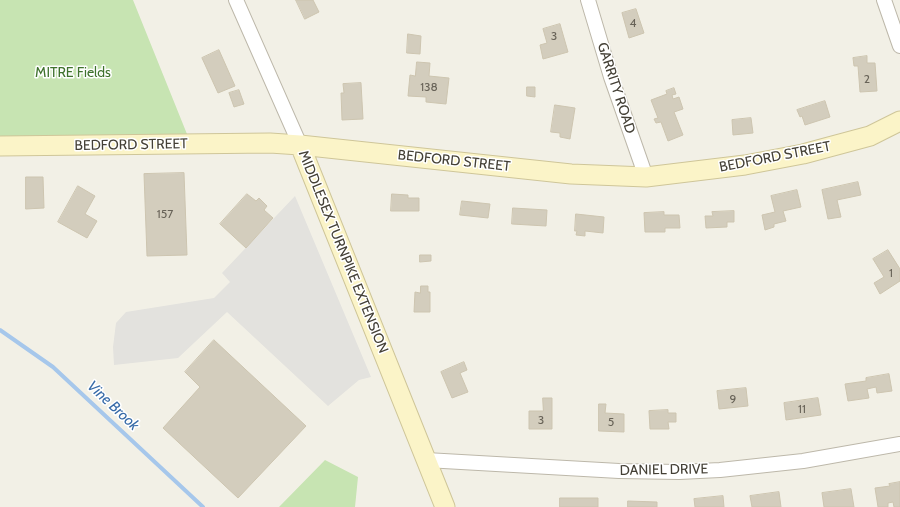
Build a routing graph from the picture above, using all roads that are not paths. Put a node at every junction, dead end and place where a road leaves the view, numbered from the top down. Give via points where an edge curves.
1 (236, 0) edge
2 (588, 0) edge
3 (884, 0) edge
4 (900, 46) edge
5 (900, 122) edge
6 (300, 145) junction
7 (0, 146) edge
8 (646, 177) junction
9 (900, 444) edge
10 (426, 460) junction
11 (445, 507) edge

1 - 6 street, MIDDLESEX TURNPIKE EXTENSION
2 - 8 street, GARRITY ROAD via 611,77
3 - 4 street
5 - 8 main road, BEDFORD STREET via 870,136 803,154 745,165
6 - 7 main road, BEDFORD STREET via 270,143
6 - 8 main road, BEDFORD STREET via 572,174
6 - 10 main road, MIDDLESEX TURNPIKE EXTENSION
9 - 10 street, DANIEL DRIVE via 803,461 679,472
10 - 11 main road, MIDDLESEX TURNPIKE EXTENSION

